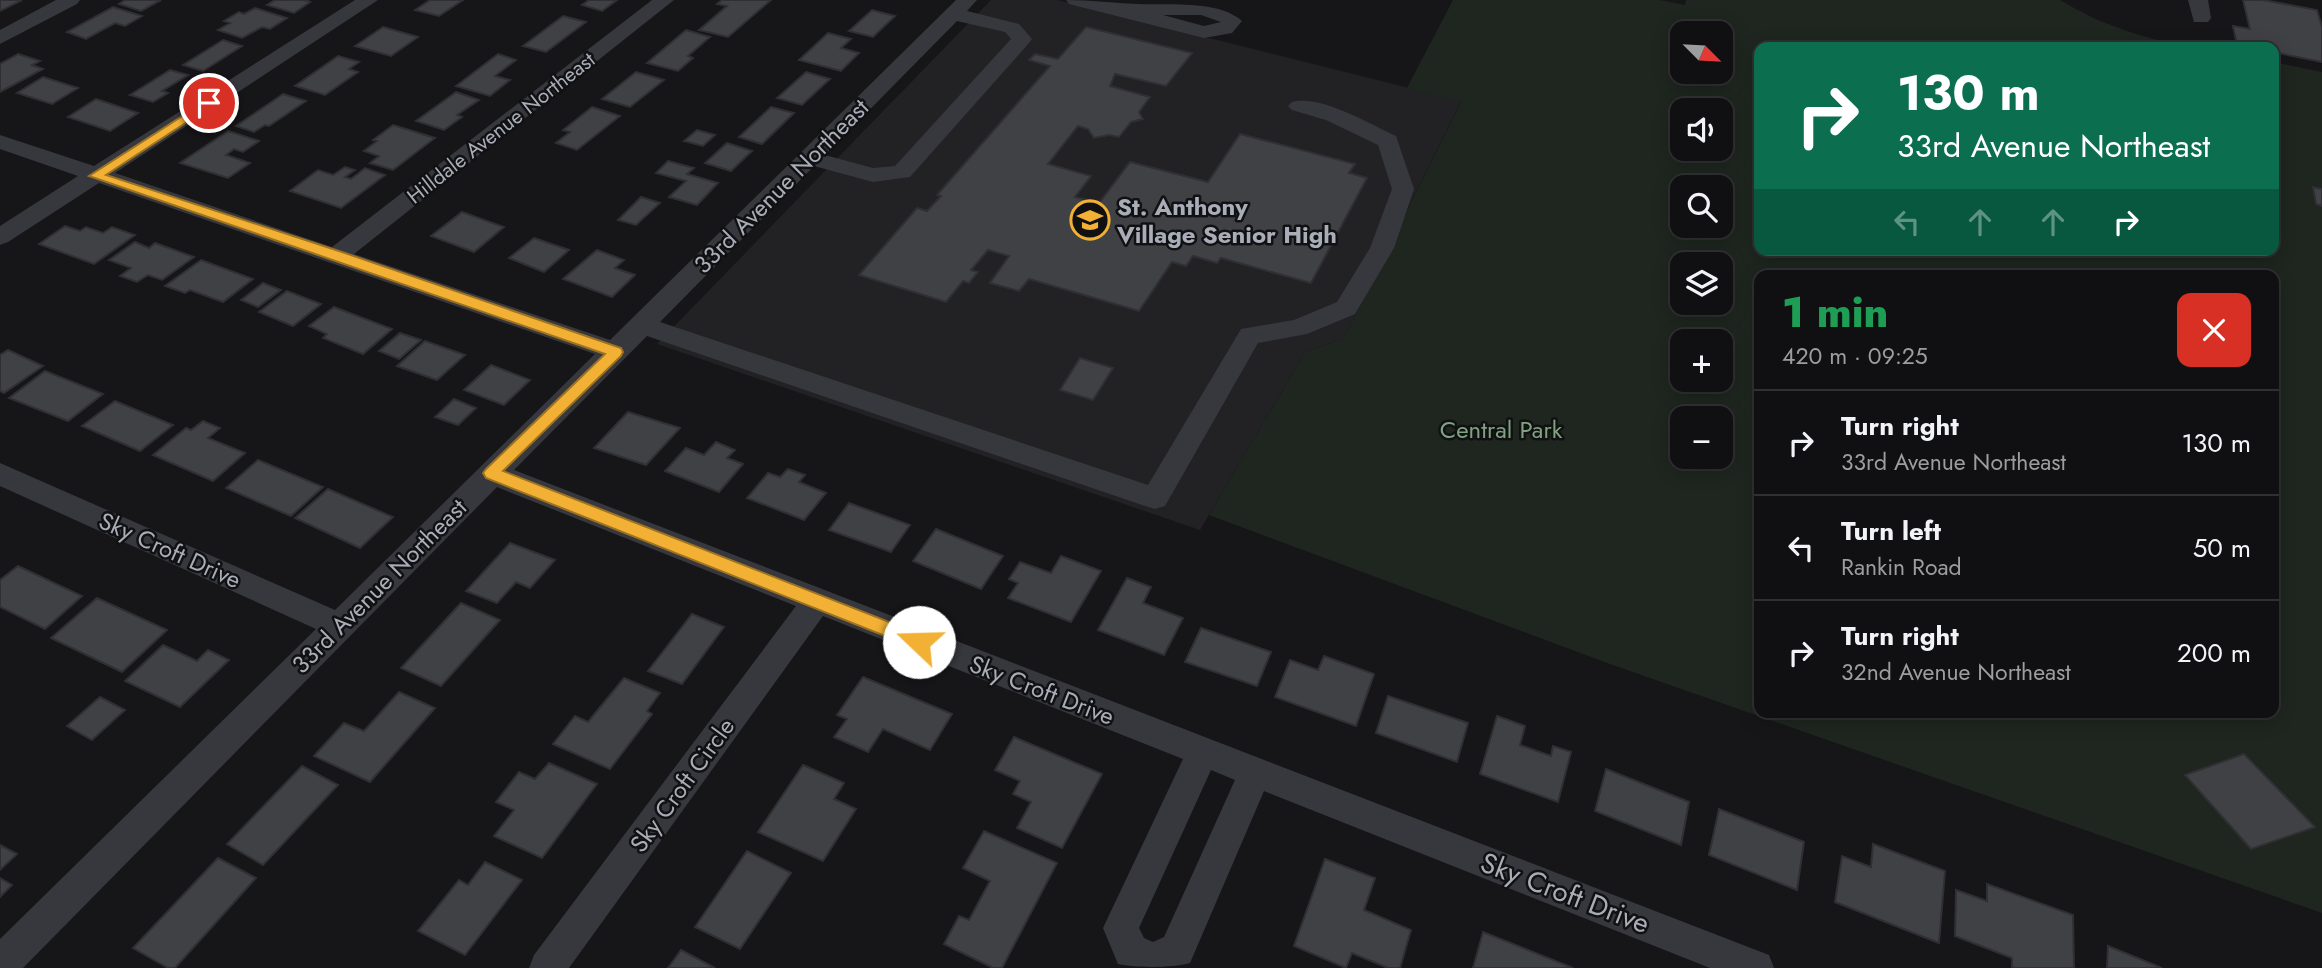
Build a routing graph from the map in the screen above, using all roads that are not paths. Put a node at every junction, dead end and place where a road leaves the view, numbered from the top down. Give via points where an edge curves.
1 (70, 0) edge
2 (368, 0) edge
3 (664, 0) edge
4 (1086, 2) edge
5 (960, 7) edge
6 (0, 38) edge
7 (1299, 106) dead end
8 (0, 142) edge
9 (809, 157) junction
10 (95, 176) junction
11 (0, 237) edge
12 (337, 255) junction
13 (643, 324) junction
14 (616, 352) junction
15 (491, 473) junction
16 (0, 474) edge
17 (816, 602) junction
18 (340, 626) junction
19 (1203, 752) junction
20 (1255, 773) junction
21 (1718, 961) edge
22 (0, 965) edge
23 (547, 968) edge
24 (1756, 968) edge

1 - 6 street
2 - 10 street
3 - 12 street, Hilldale Avenue Northeast
4 - 4 street via 1138,10 1211,6 1227,13 1232,21 1225,29 1204,32
5 - 9 street, 33rd Avenue Northeast
5 - 9 street via 1012,28 1022,39 902,172 873,176
7 - 13 street via 1334,115 1388,141 1403,189 1382,248 1346,308 1298,327 1250,335 1155,498
8 - 10 street
9 - 13 street, 33rd Avenue Northeast
10 - 11 street
10 - 12 street
12 - 14 street
13 - 14 street, 33rd Avenue Northeast
14 - 15 street, 33rd Avenue Northeast
15 - 17 street, Sky Croft Drive
15 - 18 street, 33rd Avenue Northeast
16 - 18 street, Sky Croft Drive
17 - 19 street, Sky Croft Drive
17 - 23 street, Sky Croft Circle
18 - 22 street, 33rd Avenue Northeast
19 - 20 street, Sky Croft Drive
19 - 20 street via 1121,928 1131,951 1153,961 1177,950
20 - 21 street, Sky Croft Drive
21 - 24 street, Sky Croft Drive

